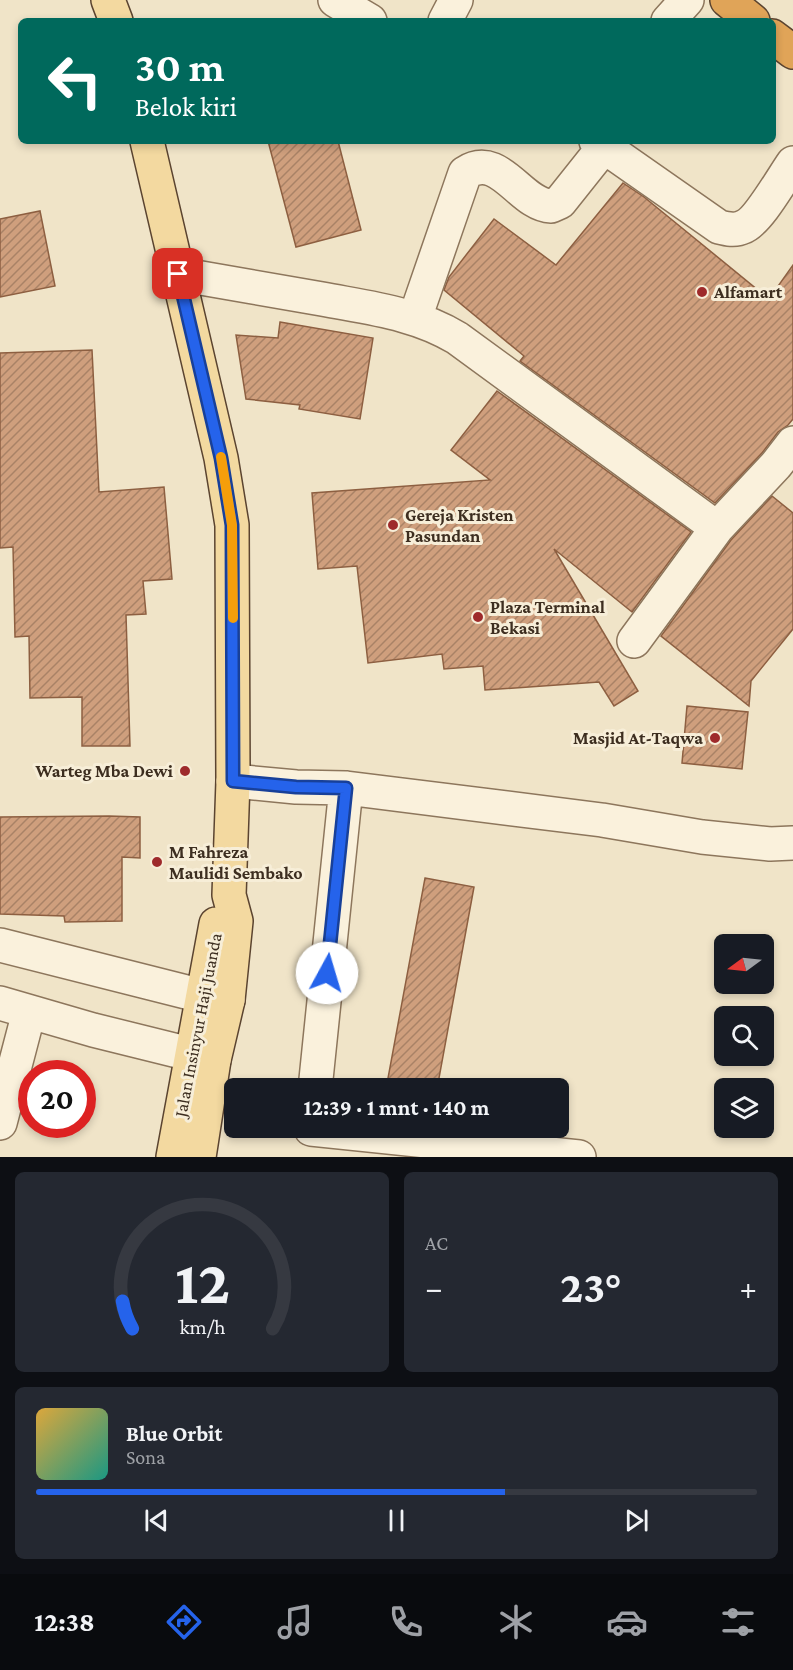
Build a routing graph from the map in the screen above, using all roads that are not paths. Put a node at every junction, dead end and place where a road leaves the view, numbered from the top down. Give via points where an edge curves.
1 (108, 0) edge
2 (335, 0) edge
3 (456, 0) edge
4 (687, 0) edge
5 (727, 0) edge
6 (115, 18) edge
7 (365, 18) edge
8 (447, 18) edge
9 (671, 18) edge
10 (749, 18) edge
11 (776, 39) edge
12 (793, 52) edge
13 (148, 144) edge
14 (599, 144) edge
15 (793, 163) edge
16 (178, 274) junction
17 (415, 318) junction
18 (787, 462) edge
19 (717, 528) junction
20 (634, 641) dead end
21 (233, 781) junction
22 (346, 788) junction
23 (793, 843) edge
24 (0, 945) edge
25 (215, 998) junction
26 (14, 1008) edge
27 (203, 1057) junction
28 (316, 1078) edge
29 (0, 1123) edge
30 (309, 1138) edge
31 (403, 1138) edge
32 (173, 1157) edge
33 (199, 1157) edge
34 (305, 1157) edge
35 (579, 1157) edge

1 - 6 main road
2 - 7 street
3 - 8 street
4 - 9 street
5 - 10 highway
11 - 12 highway
13 - 16 main road, Jalan Insinyur Haji Juanda
14 - 15 street via 719,227 728,229 752,222
14 - 17 street via 560,202 551,206 539,203 492,169 482,167 465,173
16 - 17 street
16 - 21 main road, Jalan Insinyur Haji Juanda via 221,458 232,525
17 - 19 street via 457,338
18 - 19 street
19 - 20 street
21 - 22 street
21 - 25 main road, Jalan Insinyur Haji Juanda via 229,895 236,921
22 - 23 street via 602,820 702,837
22 - 28 street
24 - 25 street
25 - 27 main road, Jalan Insinyur Haji Juanda
26 - 27 street
26 - 29 street
27 - 32 main road, Jalan Insinyur Haji Juanda
27 - 33 main road, Jalan Insinyur Haji Juanda
30 - 34 street
31 - 35 street

